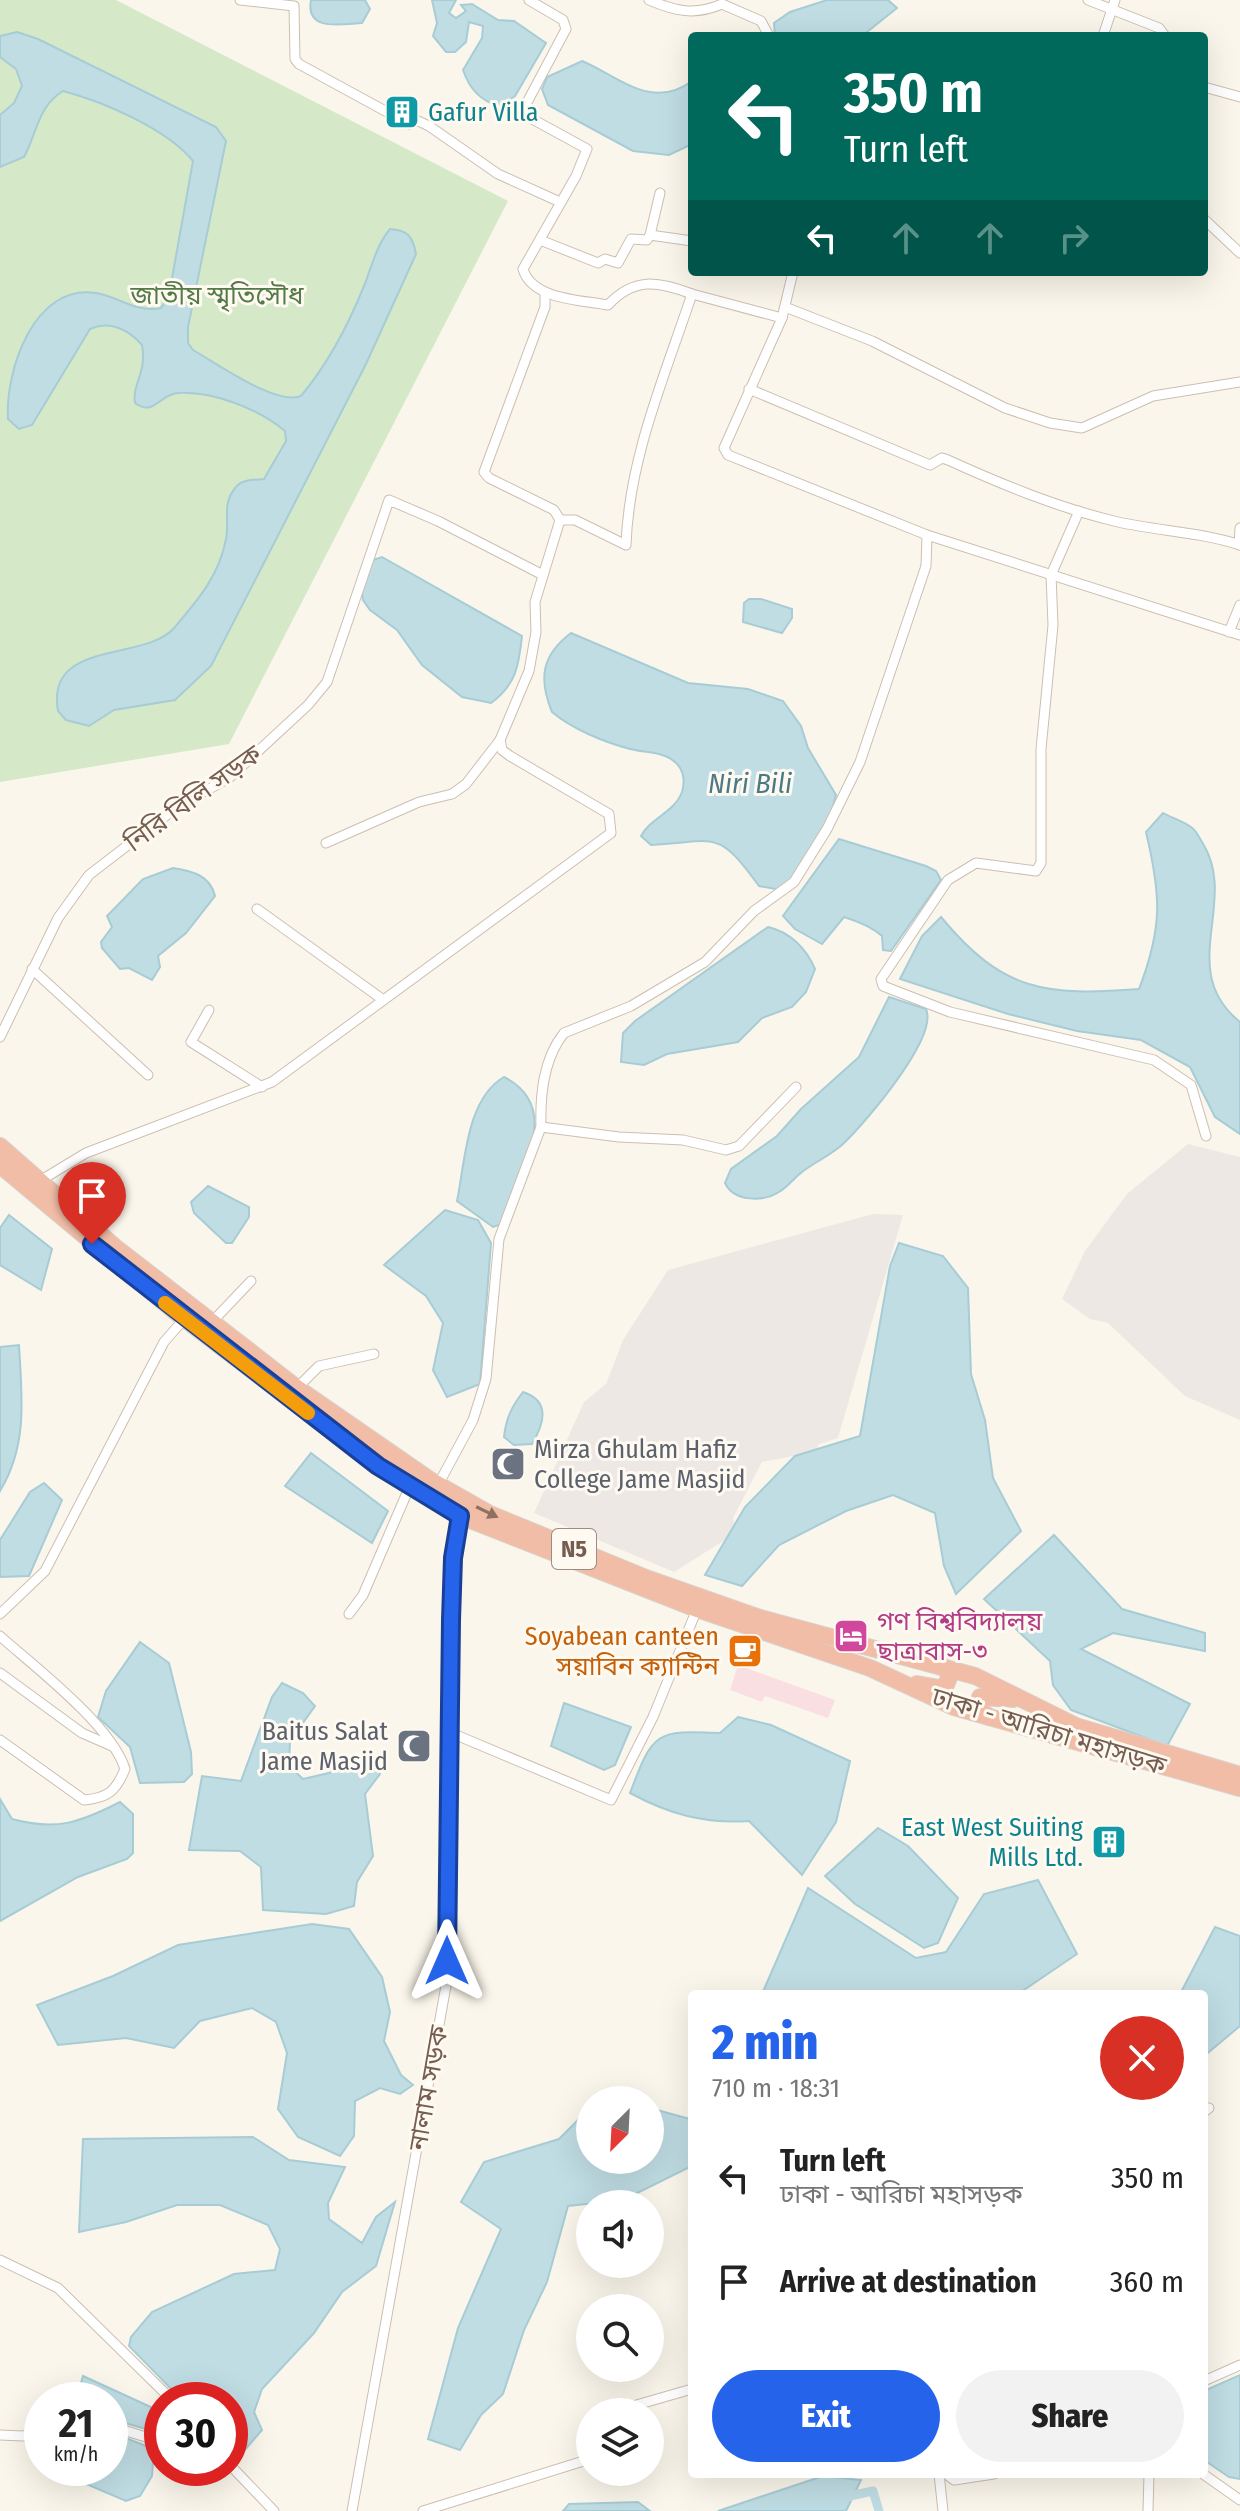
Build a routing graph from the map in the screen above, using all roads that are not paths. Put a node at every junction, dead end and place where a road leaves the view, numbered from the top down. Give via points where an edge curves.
1 (240, 0) edge
2 (529, 0) edge
3 (649, 0) edge
4 (1088, 0) edge
5 (1113, 5) edge
6 (767, 32) edge
7 (1104, 32) edge
8 (1162, 32) edge
9 (1208, 88) edge
10 (1240, 97) edge
11 (660, 193) dead end
12 (560, 202) junction
13 (1208, 223) edge
14 (650, 235) junction
15 (540, 240) junction
16 (688, 240) edge
17 (1240, 253) edge
18 (792, 276) edge
19 (545, 293) junction
20 (692, 294) junction
21 (785, 307) junction
22 (782, 318) junction
23 (1240, 382) edge
24 (749, 389) junction
25 (1079, 511) junction
26 (560, 520) junction
27 (1240, 528) edge
28 (927, 535) junction
29 (1240, 545) edge
30 (543, 575) junction
31 (1051, 575) junction
32 (1240, 605) edge
33 (1229, 632) junction
34 (1240, 635) edge
35 (500, 740) junction
36 (326, 843) dead end
37 (257, 909) dead end
38 (32, 969) junction
39 (382, 999) junction
40 (209, 1010) dead end
41 (0, 1037) edge
42 (148, 1075) dead end
43 (262, 1087) junction
44 (796, 1087) dead end
45 (541, 1127) junction
46 (1206, 1136) dead end
47 (0, 1146) edge
48 (0, 1165) edge
49 (38, 1182) junction
50 (251, 1281) dead end
51 (185, 1318) junction
52 (211, 1323) junction
53 (374, 1354) dead end
54 (297, 1388) junction
55 (438, 1485) junction
56 (409, 1488) junction
57 (460, 1516) junction
58 (697, 1609) junction
59 (0, 1614) edge
60 (349, 1614) dead end
61 (0, 1636) edge
62 (942, 1665) junction
63 (0, 1673) edge
64 (894, 1678) junction
65 (1030, 1702) junction
66 (991, 1718) junction
67 (449, 1732) junction
68 (0, 1740) edge
69 (118, 1749) junction
70 (1240, 1775) edge
71 (1240, 1788) edge
72 (0, 2260) edge
73 (1240, 2365) edge
74 (1208, 2379) edge
75 (154, 2382) edge
76 (688, 2390) edge
77 (661, 2398) edge
78 (0, 2435) edge
79 (24, 2436) edge
80 (576, 2463) edge
81 (939, 2478) edge
82 (1149, 2478) edge
83 (1208, 2478) edge
84 (248, 2484) edge
85 (1240, 2500) edge
86 (274, 2511) edge
87 (352, 2511) edge
88 (423, 2511) edge
89 (943, 2511) edge
90 (1148, 2511) edge

1 - 12 street via 294,6 299,64 409,124 416,120 429,126 498,174
2 - 12 street via 563,20 566,29 523,110 587,149
3 - 6 street via 675,11 707,11 722,4 761,21
4 - 5 street
5 - 7 street
5 - 8 street
9 - 10 street
11 - 14 street
12 - 15 street
13 - 17 street
14 - 15 street via 647,240 631,239 618,263 598,263
14 - 16 street
15 - 19 street via 523,269
18 - 21 street
19 - 20 street via 608,305 636,284
19 - 26 street via 532,346 484,472 554,510
20 - 22 street
20 - 26 street via 651,411 628,512 626,545 575,520
21 - 22 street
21 - 23 street via 872,341 1005,408 1060,425 1082,428 1153,396
22 - 24 street
24 - 25 street via 930,465 942,458
24 - 28 street via 724,448 728,455
25 - 29 street
25 - 31 street
26 - 30 street
27 - 29 street
28 - 31 street
28 - 45 street via 926,566 860,762 813,853 794,882 754,911 705,962 631,1006 561,1036 542,1089
30 - 35 street via 535,602 529,671
30 - 38 street, নিরি বিলি সড়ক via 389,500 327,682 229,778 180,805 89,875 58,918
31 - 33 street
31 - 46 street via 1041,863 1036,871 976,863 948,880 881,979 883,986 950,1012 1154,1060 1191,1085
32 - 33 street
33 - 34 street
35 - 36 street via 452,794 419,802
35 - 39 street via 510,756 605,811 612,826 606,837
37 - 39 street
38 - 41 street
38 - 42 street
39 - 43 street
40 - 43 street via 191,1042
43 - 49 street via 86,1153
44 - 45 street via 739,1146 726,1150 683,1140
45 - 55 street via 499,1239 486,1379 473,1420
47 - 49 highway, N5
48 - 51 highway, ঢাকা - আরিচা মহাসড়ক / N5
49 - 52 highway, N5
50 - 52 street
51 - 56 highway, ঢাকা - আরিচা মহাসড়ক / N5
51 - 59 street via 164,1342 45,1571
52 - 54 highway, N5
53 - 54 street via 319,1366
54 - 55 highway, N5
55 -> 62 highway, N5 via 490,1514 646,1578 760,1618
56 - 57 highway, ঢাকা - আরিচা মহাসড়ক / N5
56 - 60 street via 363,1595
57 - 58 highway, ঢাকা - আরিচা মহাসড়ক / N5
57 - 67 street, নালাম সড়ক via 453,1558
58 - 64 highway, ঢাকা - আরিচা মহাসড়ক / N5
58 - 67 street via 653,1717 611,1800
61 - 69 street
62 - 64 highway via 950,1675 939,1688
62 - 65 highway, N5
63 - 69 street via 82,1733
64 - 66 highway, ঢাকা - আরিচা মহাসড়ক / N5
65 - 66 highway via 980,1697 977,1708
65 - 70 highway, N5 via 1102,1736
66 - 71 highway, ঢাকা - আরিচা মহাসড়ক / N5
67 - 87 street, নালাম সড়ক via 447,1980
68 - 69 street via 84,1800 102,1799 117,1789 125,1769
72 - 75 street via 58,2288
73 - 74 street
76 - 77 street
78 - 79 street
80 - 88 street
81 - 89 street
82 - 90 street
83 - 85 street
84 - 86 street

